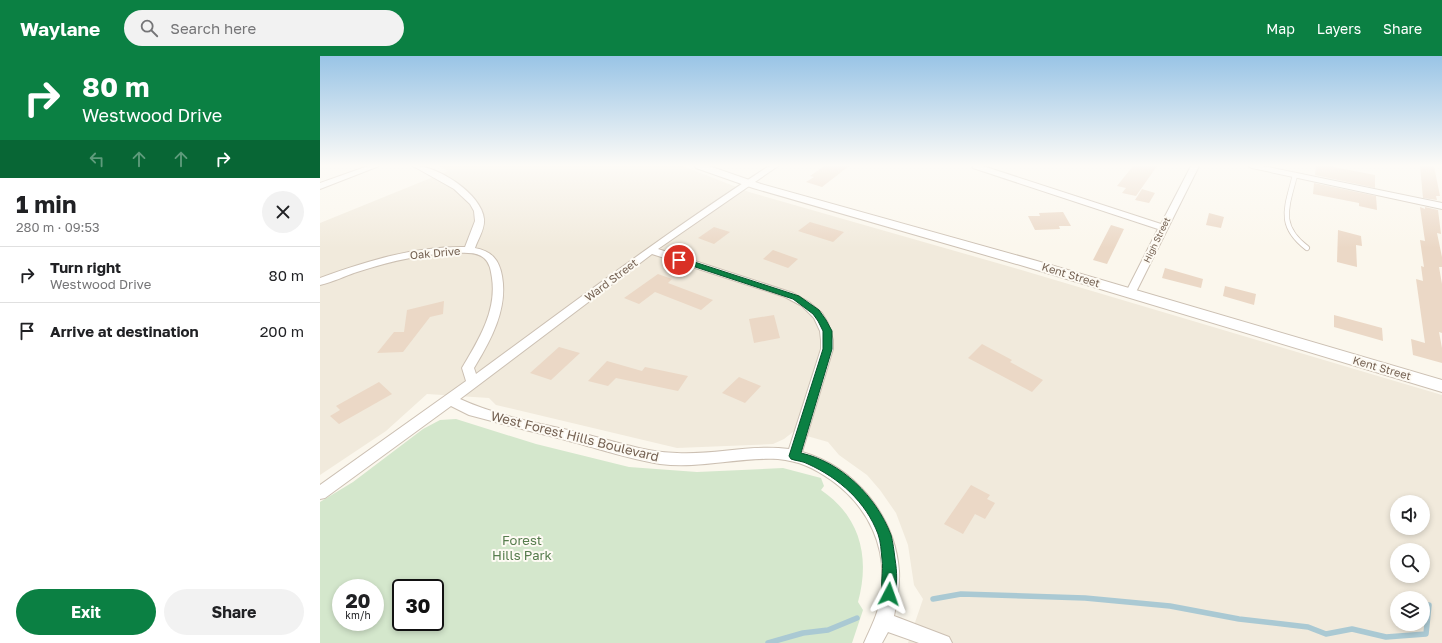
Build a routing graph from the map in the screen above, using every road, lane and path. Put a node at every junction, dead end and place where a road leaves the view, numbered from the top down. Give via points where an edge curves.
1 (465, 193) edge
2 (731, 193) edge
3 (787, 193) edge
4 (1059, 193) edge
5 (1181, 193) edge
6 (1291, 193) edge
7 (1382, 193) edge
8 (1442, 206) edge
9 (1163, 228) junction
10 (1306, 248) dead end
11 (469, 250) junction
12 (650, 250) junction
13 (320, 282) edge
14 (1130, 294) junction
15 (473, 382) junction
16 (1442, 386) edge
17 (450, 400) junction
18 (794, 456) junction
19 (320, 494) edge
20 (883, 621) junction
21 (872, 643) edge
22 (943, 643) edge

1 - 11 street via 479,211 480,221
2 - 12 street, Ward Street
3 - 14 street, Kent Street
4 - 9 street
5 - 9 street, High Street
6 - 10 lane via 1286,218 1287,228 1296,241
7 - 8 street
9 - 14 street, High Street
11 - 13 street, Oak Drive via 404,256 348,271
11 - 15 street, Oak Drive via 490,258 498,288 493,318 468,368
12 - 15 street, Ward Street
12 - 18 street via 796,298 816,312 822,320 828,331 828,349
14 - 16 street, Kent Street
15 - 17 street, Ward Street
17 - 18 street, West Forest Hills Boulevard via 474,411 662,458 703,458 761,453
17 - 19 street
18 - 20 street, West Forest Hills Boulevard via 810,459 840,476 862,497 877,518 885,536 890,569
20 - 21 street, West Forest Hills Boulevard
20 - 22 street

